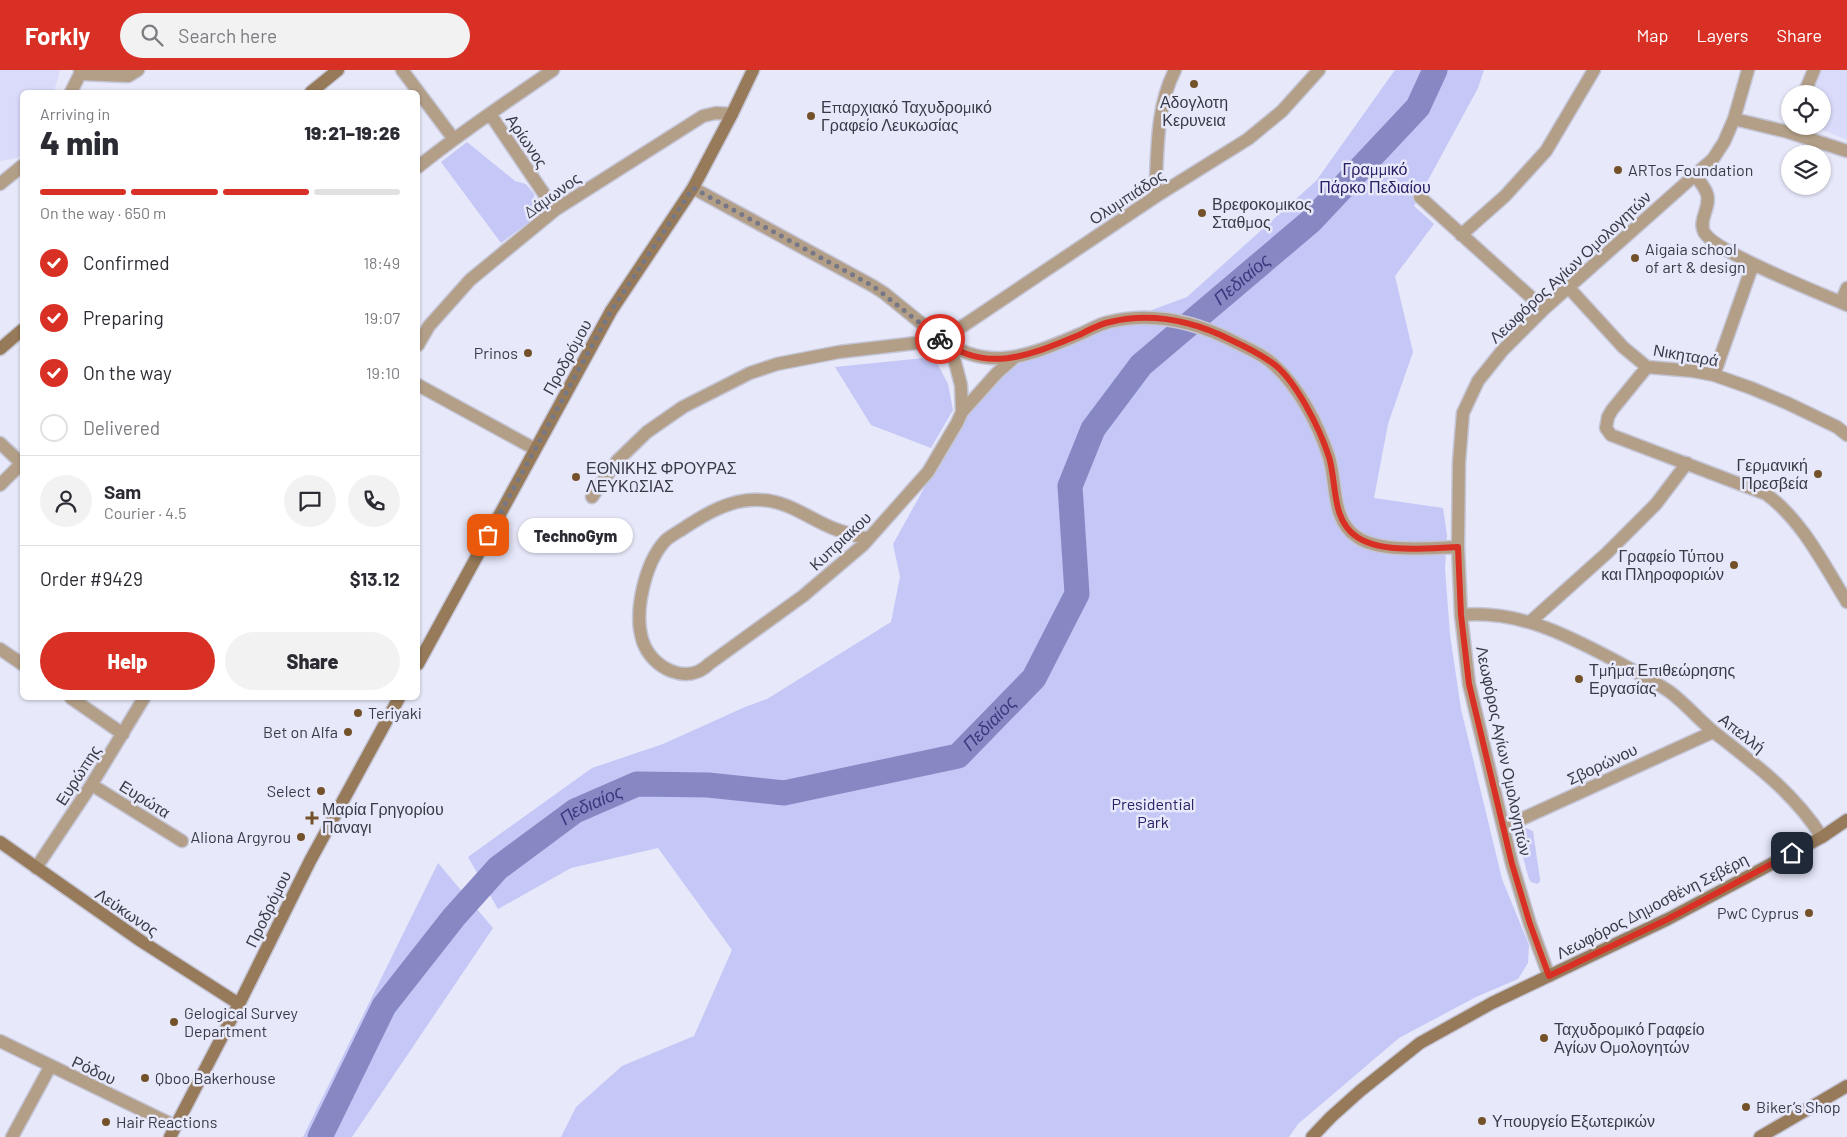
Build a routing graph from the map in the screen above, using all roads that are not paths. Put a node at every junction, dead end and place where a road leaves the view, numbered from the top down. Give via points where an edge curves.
1 (138, 70) edge
2 (338, 70) edge
3 (402, 70) edge
4 (552, 70) edge
5 (753, 70) edge
6 (1176, 70) edge
7 (1319, 70) edge
8 (1594, 70) edge
9 (1748, 70) edge
10 (1814, 70) edge
11 (80, 72) edge
12 (1808, 85) edge
13 (72, 90) edge
14 (313, 90) edge
15 (417, 90) edge
16 (420, 94) edge
17 (490, 114) junction
18 (732, 114) junction
19 (1734, 119) junction
20 (1781, 128) edge
21 (1805, 135) edge
22 (453, 138) junction
23 (1847, 151) edge
24 (420, 165) edge
25 (20, 168) edge
26 (1695, 175) junction
27 (0, 184) edge
28 (693, 188) junction
29 (1155, 197) junction
30 (1420, 197) dead end
31 (555, 210) junction
32 (1462, 236) junction
33 (1753, 264) junction
34 (1569, 288) junction
35 (1847, 288) edge
36 (1844, 304) edge
37 (1544, 309) junction
38 (20, 332) edge
39 (420, 342) edge
40 (947, 344) junction
41 (0, 349) edge
42 (1014, 358) junction
43 (1647, 367) junction
44 (1714, 375) junction
45 (420, 386) edge
46 (962, 412) junction
47 (1847, 434) edge
48 (0, 443) edge
49 (535, 449) junction
50 (20, 462) edge
51 (1687, 464) junction
52 (20, 466) edge
53 (0, 485) edge
54 (592, 497) dead end
55 (868, 539) junction
56 (1458, 547) junction
57 (1847, 602) edge
58 (1461, 615) junction
59 (1530, 622) junction
60 (0, 649) edge
61 (420, 660) edge
62 (20, 663) edge
63 (74, 700) edge
64 (143, 700) edge
65 (398, 700) edge
66 (1713, 732) junction
67 (123, 734) junction
68 (92, 784) junction
69 (1847, 820) edge
70 (1504, 827) junction
71 (1822, 838) junction
72 (182, 841) dead end
73 (0, 842) edge
74 (36, 868) junction
75 (1549, 976) junction
76 (239, 1004) junction
77 (0, 1041) edge
78 (50, 1067) junction
79 (1847, 1086) edge
80 (172, 1132) edge
81 (12, 1137) edge
82 (1312, 1137) edge
83 (1760, 1137) edge

1 - 11 street via 128,76
2 - 14 main road
3 - 15 street
4 - 17 street
5 - 18 main road, Προδρόμου
6 - 29 street via 1160,114
7 - 29 street, Ολυμπιάδος via 1282,111 1248,139
8 - 32 street via 1546,151
9 - 19 street, Λεωφόρος Αγίων Ομολογητών
10 - 12 street
11 - 13 street
16 - 22 street
17 - 22 street
17 - 31 street, Αρίωνος
18 - 28 main road, Προδρόμου
18 - 31 street, Δάμωνος via 703,116
19 - 20 street
19 - 26 street, Λεωφόρος Αγίων Ομολογητών via 1713,160
21 - 23 street
22 - 24 street
25 - 27 street
26 - 33 street via 1708,196 1702,223 1704,232 1710,239
26 - 34 street, Λεωφόρος Αγίων Ομολογητών
28 - 40 street via 873,286
28 - 49 main road, Προδρόμου via 611,311
29 - 40 street, Ολυμπιάδος
30 - 32 street
31 - 39 street, Δάμωνος via 470,280 429,326
32 - 37 street
33 - 36 street
33 - 44 street
34 - 37 street, Λεωφόρος Αγίων Ομολογητών
34 - 43 street, Νικηταρά via 1623,347
35 - 36 street
37 - 56 street, Λεωφόρος Αγίων Ομολογητών via 1502,351 1478,381 1463,413
38 - 41 main road
40 - 42 street via 972,356
40 - 46 street, Κυπριακου via 961,385
40 - 54 street via 839,352 777,364 750,374 683,408 647,432 617,461
42 - 46 street, Κυπριακου via 996,373
42 - 56 street via 1108,322 1143,317 1169,319 1211,330 1272,362 1292,383 1313,419 1329,458 1344,524 1357,537 1372,545 1389,548
43 - 44 street, Νικηταρά
43 - 51 street via 1612,410 1606,428 1616,438
44 - 47 street, Νικηταρά via 1788,403
45 - 49 street
46 - 55 street, Κυπριακου via 928,472
48 - 50 street
49 - 61 main road, Προδρόμου
51 - 57 street via 1775,500 1803,532
51 - 59 street via 1649,511
52 - 53 street
55 - 55 street, Κυπριακου via 835,529 775,502 733,502 701,517 666,540 651,561 643,584 640,610 640,635 651,658 664,668 680,673 701,671 803,596
56 - 58 street, Λεωφόρος Αγίων Ομολογητών
58 - 59 street, Απελλή via 1497,615
58 - 70 street, Λεωφόρος Αγίων Ομολογητών via 1469,684
59 - 66 street, Απελλή via 1565,635 1670,692
60 - 62 street
63 - 67 street
64 - 67 street, Ευρώπης
65 - 76 main road, Προδρόμου via 310,861
66 - 70 street, Σβορώνου
66 - 71 street, Απελλή via 1771,777 1811,820
67 - 68 street, Ευρώπης
68 - 72 street, Ευρώτα
68 - 74 street, Ευρώπης
69 - 71 main road, Λεωφόρος Δημοσθένη Σεβέρη
70 - 75 street, Λεωφόρος Αγίων Ομολογητών via 1522,898
71 - 75 main road, Λεωφόρος Δημοσθένη Σεβέρη via 1668,919
73 - 74 main road, Λεύκωνος
74 - 76 main road, Λεύκωνος
75 - 82 main road, Λεωφόρος Δημοσθένη Σεβέρη via 1492,1003 1415,1047 1360,1091
76 - 80 main road, Προδρόμου
77 - 78 street, Ρόδου
78 - 80 street, Ρόδου
78 - 81 street
79 - 83 main road

